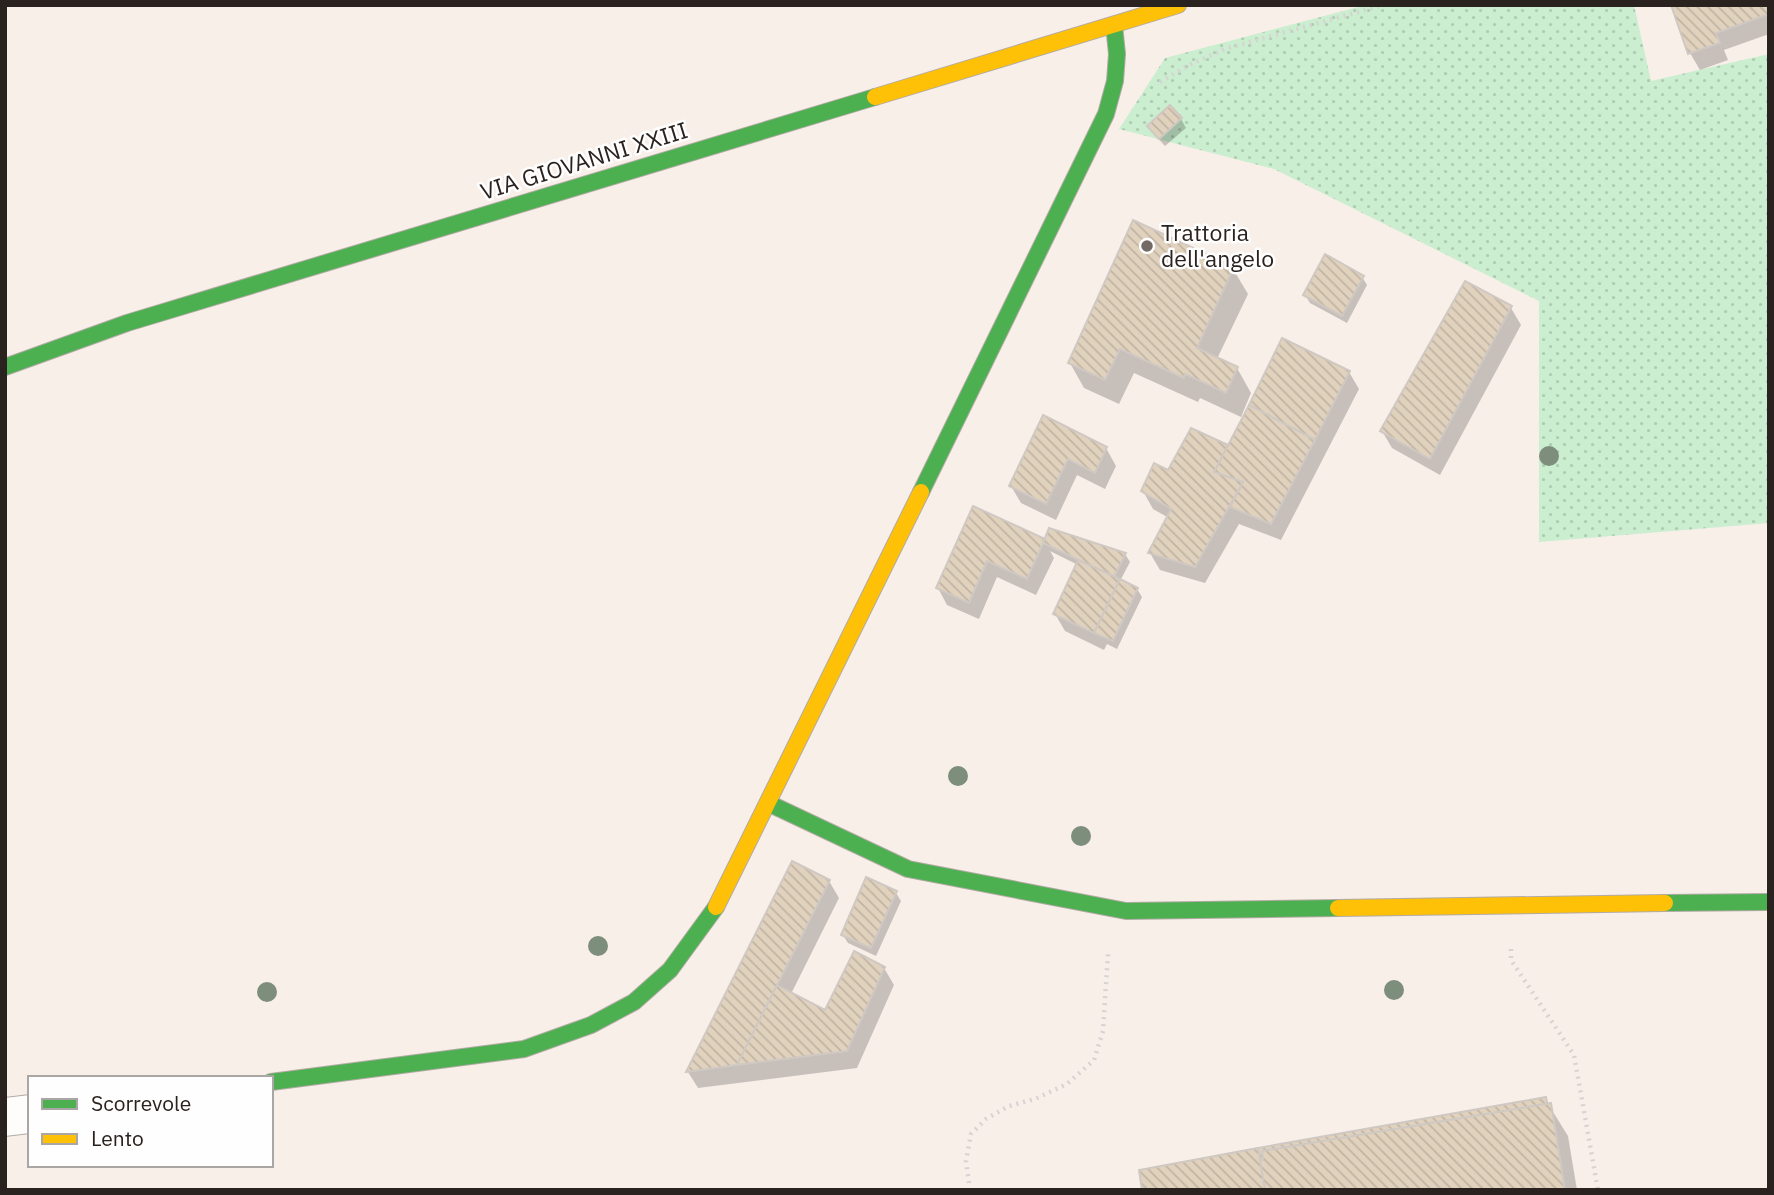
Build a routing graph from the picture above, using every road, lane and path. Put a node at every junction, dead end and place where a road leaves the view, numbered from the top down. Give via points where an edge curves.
1 (1178, 5) edge
2 (1383, 5) edge
3 (1114, 25) junction
4 (1106, 114) junction
5 (5, 367) edge
6 (768, 803) junction
7 (1769, 902) edge
8 (1508, 906) junction
9 (1109, 907) junction
10 (273, 1082) edge
11 (28, 1114) edge
12 (5, 1118) edge
13 (970, 1190) edge
14 (1598, 1190) edge

1 - 3 street, VIA GIOVANNI XXIII
2 - 4 path via 1225,49
3 - 4 street via 1115,81
3 - 5 street, VIA GIOVANNI XXIII via 127,323
4 - 6 street
6 - 9 street via 908,869
6 - 10 street via 719,902 670,970 634,1002 591,1025 524,1049
7 - 8 street
8 - 9 street via 1126,911
8 - 14 path via 1511,960 1574,1055
9 - 13 path via 1107,992 1094,1060 1067,1084 1009,1107 986,1119 971,1134 966,1161
11 - 12 street

